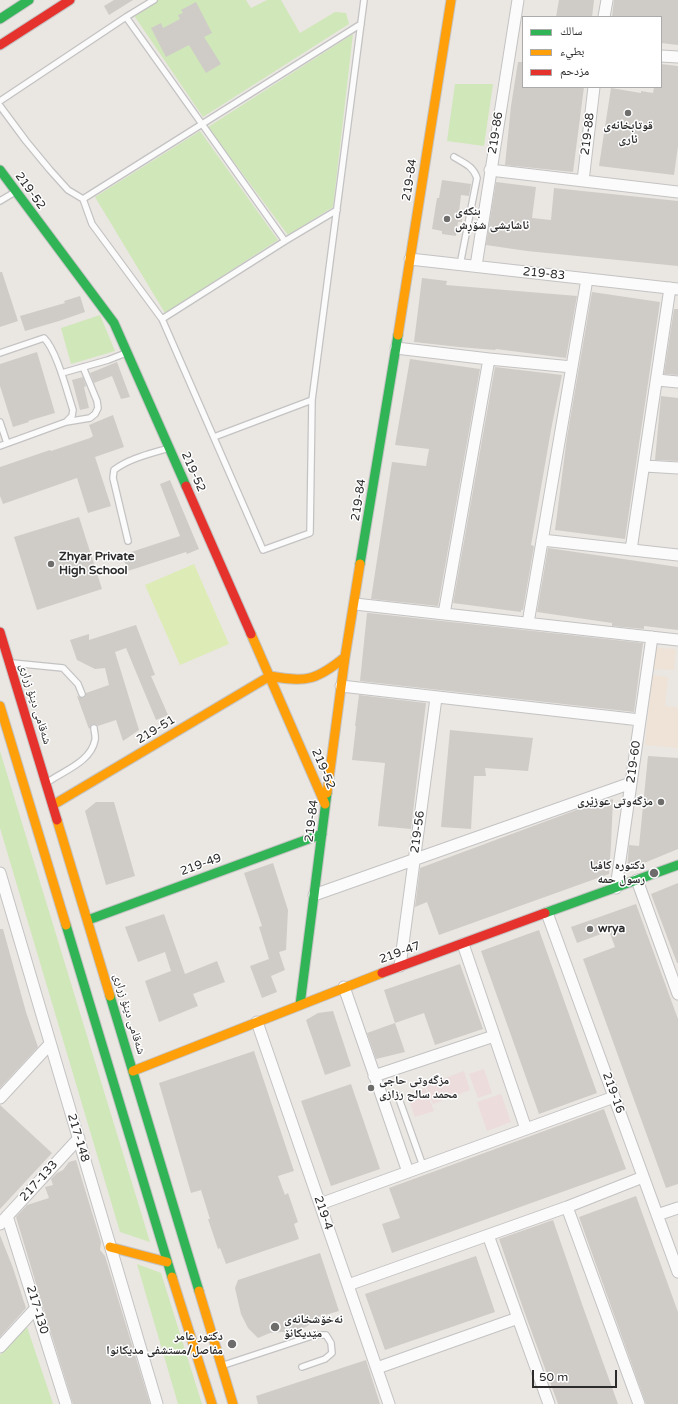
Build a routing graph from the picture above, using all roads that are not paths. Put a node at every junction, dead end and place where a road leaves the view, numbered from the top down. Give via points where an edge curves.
1 (29, 0) edge
2 (70, 0) edge
3 (154, 0) edge
4 (364, 0) edge
5 (451, 0) edge
6 (518, 0) edge
7 (607, 0) edge
8 (604, 16) edge
9 (126, 17) junction
10 (0, 19) edge
11 (362, 24) junction
12 (0, 45) edge
13 (662, 56) edge
14 (678, 58) edge
15 (594, 88) edge
16 (0, 101) edge
17 (0, 106) edge
18 (202, 125) junction
19 (454, 157) dead end
20 (0, 170) edge
21 (490, 170) junction
22 (583, 181) junction
23 (15, 191) junction
24 (678, 192) edge
25 (83, 199) junction
26 (0, 201) edge
27 (337, 210) junction
28 (284, 241) junction
29 (410, 259) junction
30 (460, 265) junction
31 (476, 266) junction
32 (587, 279) junction
33 (674, 289) edge
34 (162, 319) junction
35 (396, 348) junction
36 (0, 353) edge
37 (128, 353) junction
38 (489, 359) junction
39 (83, 367) junction
40 (572, 367) junction
41 (62, 373) junction
42 (657, 380) junction
43 (678, 382) edge
44 (312, 400) junction
45 (0, 422) edge
46 (66, 422) junction
47 (214, 437) junction
48 (7, 444) junction
49 (0, 446) edge
50 (169, 448) junction
51 (645, 466) junction
52 (678, 468) edge
53 (542, 540) junction
54 (128, 541) dead end
55 (631, 550) junction
56 (678, 555) edge
57 (355, 604) junction
58 (444, 614) junction
59 (528, 623) junction
60 (0, 632) edge
61 (652, 637) junction
62 (678, 640) edge
63 (345, 657) junction
64 (10, 663) junction
65 (270, 676) junction
66 (341, 686) junction
67 (82, 694) dead end
68 (436, 698) junction
69 (0, 706) edge
70 (640, 720) junction
71 (94, 728) dead end
72 (47, 783) junction
73 (631, 783) junction
74 (53, 805) junction
75 (326, 806) junction
76 (322, 834) junction
77 (414, 859) junction
78 (678, 865) edge
79 (0, 873) edge
80 (637, 880) junction
81 (616, 888) junction
82 (314, 895) junction
83 (547, 913) junction
84 (88, 920) junction
85 (463, 944) junction
86 (400, 966) junction
87 (344, 987) junction
88 (678, 994) edge
89 (300, 1005) junction
90 (257, 1022) junction
91 (494, 1036) junction
92 (50, 1044) junction
93 (133, 1070) junction
94 (374, 1076) junction
95 (398, 1096) dead end
96 (614, 1097) junction
97 (0, 1098) edge
98 (526, 1129) junction
99 (79, 1138) junction
100 (423, 1166) junction
101 (408, 1172) junction
102 (643, 1177) junction
103 (320, 1204) junction
104 (567, 1207) junction
105 (678, 1208) edge
106 (657, 1215) junction
107 (4, 1220) edge
108 (488, 1236) junction
109 (110, 1247) junction
110 (168, 1262) junction
111 (678, 1272) edge
112 (348, 1286) junction
113 (36, 1308) junction
114 (518, 1318) junction
115 (0, 1347) edge
116 (222, 1366) junction
117 (302, 1368) dead end
118 (377, 1368) junction
119 (66, 1404) edge
120 (156, 1404) edge
121 (212, 1404) edge
122 (233, 1404) edge
123 (389, 1404) edge
124 (549, 1404) edge
125 (639, 1404) edge

1 - 10 street
2 - 12 street
3 - 9 lane
4 - 11 lane
5 - 29 street, 219-84
6 - 21 street, 219-86
7 - 8 street
9 - 16 lane
9 - 18 lane
11 - 18 lane
11 - 27 lane
13 - 14 street
15 - 22 street, 219-88
17 - 25 lane via 50,170 68,190
18 - 25 lane
18 - 28 lane
19 - 30 lane via 468,165 477,178
20 - 23 street, 219-52
21 - 22 street
21 - 31 street, 219-86
22 - 24 street
23 - 26 lane
23 - 37 street, 219-52 via 114,323
25 - 34 lane via 92,224
27 - 28 lane
27 - 44 lane
28 - 34 lane
29 - 30 street, 219-83
29 - 35 street, 219-84
30 - 31 street, 219-83
31 - 32 street, 219-83
32 - 33 street, 219-83
32 - 40 street
33 - 42 street
34 - 47 lane
35 - 38 street
35 - 57 street, 219-84
36 - 41 lane via 44,338
37 - 39 lane
37 - 50 street, 219-52
38 - 40 street
38 - 58 street
39 - 41 lane
39 - 46 lane via 98,408 90,418
40 - 53 street
41 - 46 lane via 73,410 72,416
42 - 43 street
42 - 51 street
44 - 47 lane
44 - 47 lane via 310,533 263,550
45 - 48 lane
46 - 48 lane
48 - 49 lane
50 - 54 lane via 131,460 114,470 113,478
50 - 65 street, 219-52
51 - 52 street
51 - 55 street
53 - 55 street
53 - 59 street
55 - 56 street
57 - 58 street
57 - 63 street, 219-84
58 - 59 street
59 - 61 street
60 - 64 street, شەقامی دینۆ زراری
61 - 62 street
61 - 70 street, 219-60
63 - 65 street via 317,677 286,680
63 - 66 street, 219-84
64 - 67 lane via 63,668 78,684
64 - 72 street, شەقامی دینۆ زراری
65 - 74 street, 219-51
65 - 75 street, 219-52
66 - 68 street
66 - 75 street, 219-84
68 - 70 street
68 - 77 street, 219-56
69 - 110 street
70 - 73 street, 219-60
71 - 72 lane via 95,740 90,752 79,763
72 - 74 street, شەقامی دینۆ زراری
73 - 77 street
73 - 81 street, 219-60
74 - 84 street, شەقامی دینۆ زراری
75 - 76 street, 219-84
76 - 82 street, 219-84
76 - 84 street, 219-49
77 - 82 street
77 - 86 street, 219-56
78 - 80 street, 219-47
79 - 92 street, 217-148
80 - 81 street, 219-47
80 - 88 street
81 - 83 street, 219-47
82 - 89 street, 219-84
83 - 85 street, 219-47
83 - 96 street, 219-16
84 - 93 street, شەقامی دینۆ زراری
85 - 86 street, 219-47
85 - 91 street
86 - 87 street, 219-47
87 - 89 street, 219-47
87 - 94 street
89 - 90 street, 219-47
90 - 93 street, 219-47
90 - 103 street, 219-4
91 - 94 street
91 - 98 street
92 - 97 street
92 - 99 street, 217-148
93 - 116 street, شەقامی دینۆ زراری
94 - 101 street
95 - 100 lane
96 - 98 street
96 - 102 street, 219-16
98 - 100 street
99 - 107 street, 217-133
99 - 109 street, 217-148
100 - 101 street
101 - 103 street
102 - 104 street
102 - 106 street, 219-16
103 - 112 street, 219-4
104 - 108 street
104 - 125 street
105 - 106 street
106 - 111 street, 219-16
107 - 113 street, 217-130
108 - 112 street
108 - 114 street
109 - 110 street
109 - 120 street, 217-148
110 - 121 street
112 - 118 street, 219-4
113 - 115 street
113 - 119 street, 217-130
114 - 118 street
114 - 124 street
116 - 117 lane via 315,1335 326,1335 331,1343 332,1353 325,1359
116 - 122 street, شەقامی دینۆ زراری
118 - 123 street, 219-4

